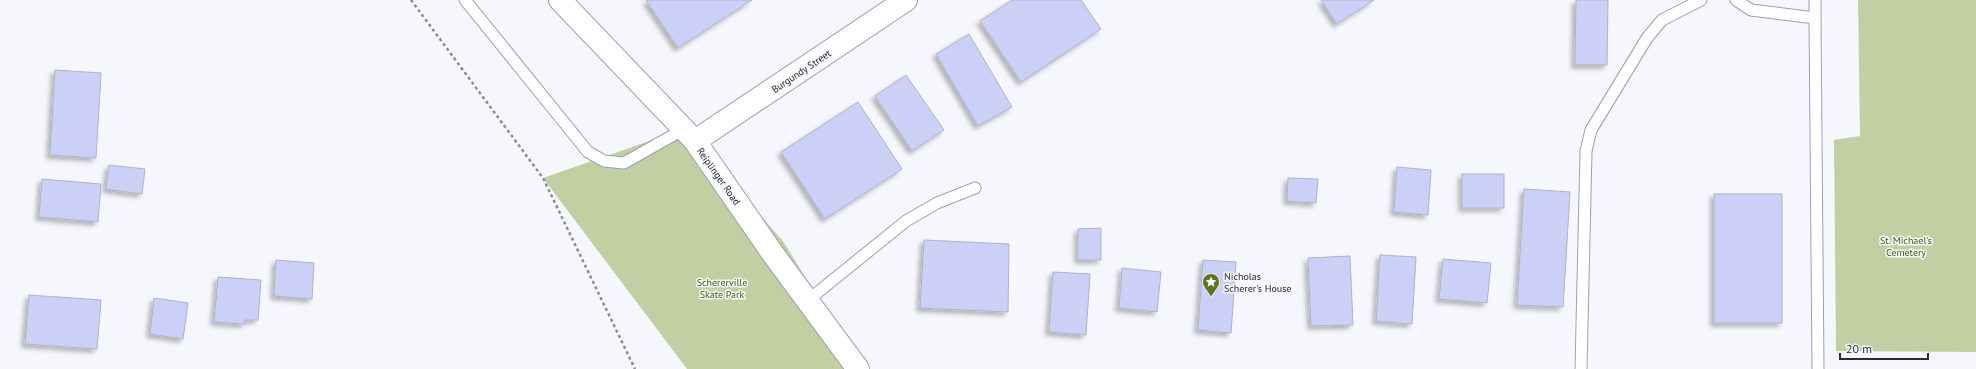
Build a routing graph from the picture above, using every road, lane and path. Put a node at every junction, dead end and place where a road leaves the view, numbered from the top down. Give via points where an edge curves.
1 (410, 0) edge
2 (465, 0) edge
3 (560, 0) edge
4 (906, 0) edge
5 (1701, 0) edge
6 (1736, 0) edge
7 (1815, 0) edge
8 (1815, 18) junction
9 (690, 135) junction
10 (975, 188) dead end
11 (807, 301) junction
12 (635, 369) edge
13 (858, 369) edge
14 (1582, 369) edge
15 (1818, 369) edge

1 - 12 path via 543,178
2 - 9 lane via 588,152 604,161 624,164
3 - 9 street, Reiplinger Road
4 - 9 street, Burgundy Street
5 - 14 lane via 1662,20 1647,38 1592,130 1586,151
6 - 8 lane via 1751,10
7 - 8 lane
8 - 15 lane
9 - 11 street, Reiplinger Road
10 - 11 lane via 937,203 906,221
11 - 13 street, Reiplinger Road

